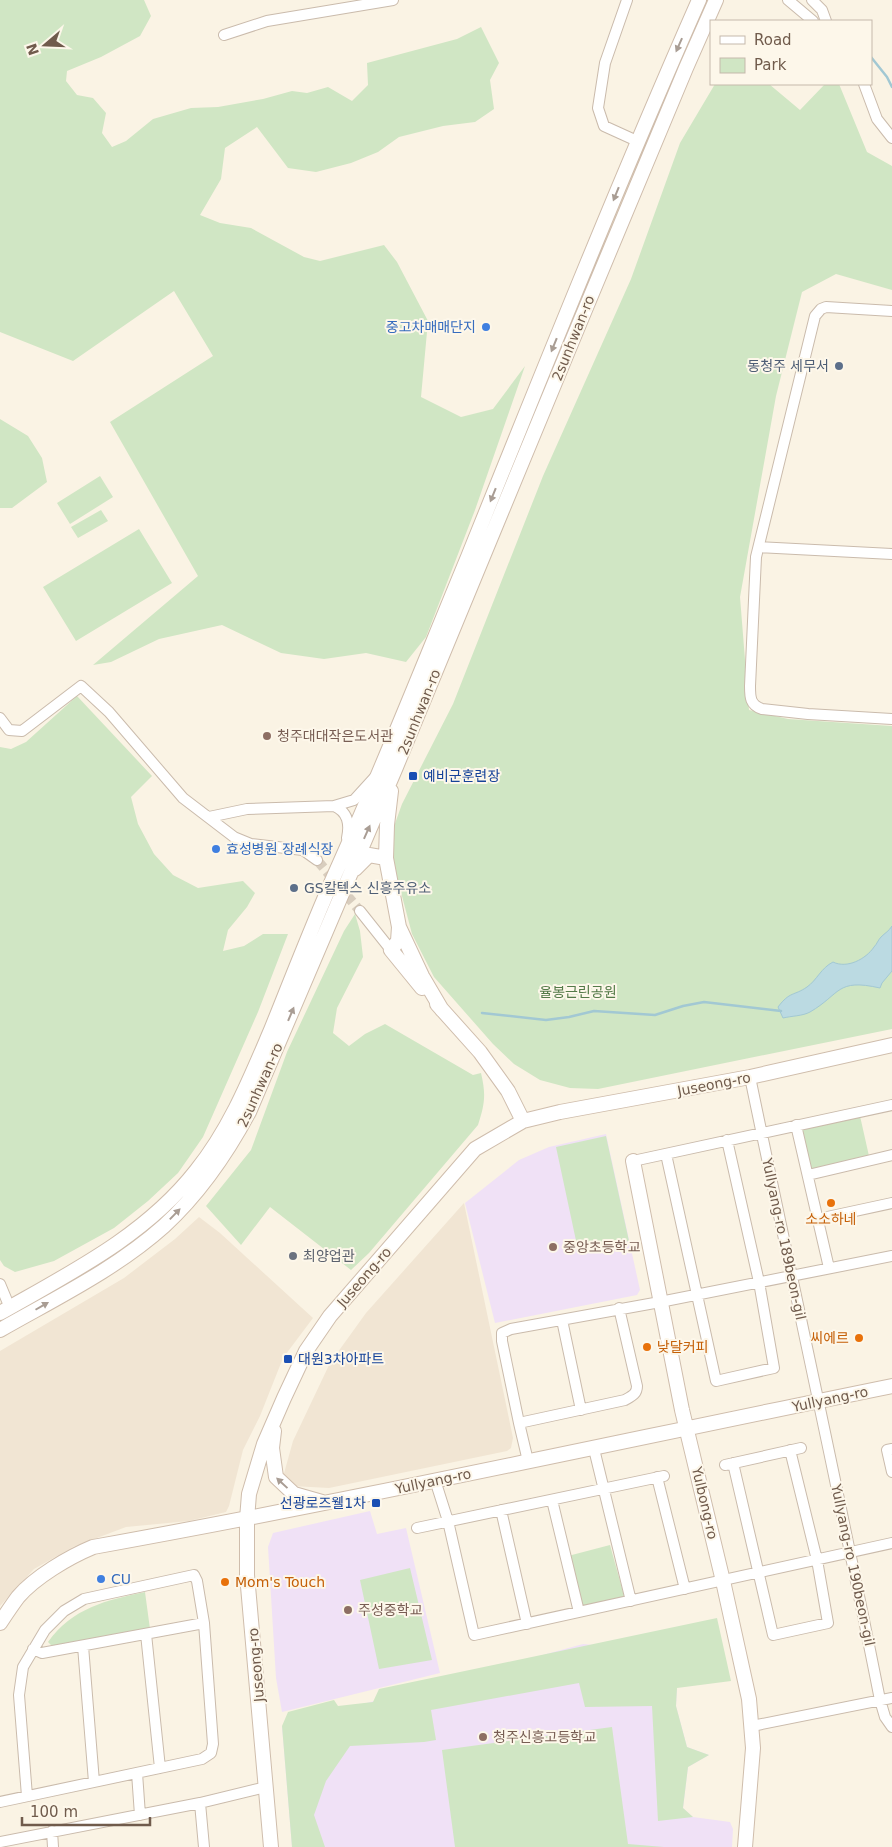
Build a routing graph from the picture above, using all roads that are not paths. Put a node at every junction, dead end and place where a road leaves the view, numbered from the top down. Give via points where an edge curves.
1 (393, 0) edge
2 (627, 0) edge
3 (699, 0) edge
4 (716, 0) edge
5 (788, 0) edge
6 (812, 0) edge
7 (812, 20) edge
8 (826, 20) edge
9 (224, 35) dead end
10 (864, 85) edge
11 (892, 138) edge
12 (637, 141) junction
13 (892, 311) edge
14 (759, 547) junction
15 (892, 554) edge
16 (0, 718) edge
17 (892, 719) edge
18 (396, 767) junction
19 (381, 769) junction
20 (334, 806) junction
21 (209, 817) junction
22 (344, 856) junction
23 (386, 858) junction
24 (317, 860) tunnel mouth
25 (348, 877) junction
26 (360, 911) tunnel mouth
27 (399, 927) junction
28 (391, 950) junction
29 (442, 1010) junction
30 (892, 1045) edge
31 (750, 1077) junction
32 (892, 1104) edge
33 (523, 1121) junction
34 (796, 1126) junction
35 (761, 1133) junction
36 (726, 1140) junction
37 (666, 1154) junction
38 (892, 1155) edge
39 (633, 1161) joint
40 (808, 1175) junction
41 (892, 1204) edge
42 (818, 1219) junction
43 (892, 1256) edge
44 (829, 1268) junction
45 (791, 1276) junction
46 (759, 1282) junction
47 (0, 1284) edge
48 (698, 1294) junction
49 (660, 1302) junction
50 (620, 1308) junction
51 (5, 1311) edge
52 (562, 1320) junction
53 (0, 1330) edge
54 (892, 1386) edge
55 (817, 1401) junction
56 (581, 1410) junction
57 (276, 1415) junction
58 (518, 1423) junction
59 (687, 1429) junction
60 (802, 1448) dead end
61 (594, 1449) junction
62 (892, 1449) edge
63 (790, 1450) junction
64 (528, 1461) junction
65 (892, 1472) edge
66 (435, 1480) junction
67 (602, 1489) junction
68 (552, 1500) junction
69 (326, 1503) junction
70 (501, 1510) junction
71 (247, 1519) junction
72 (448, 1522) junction
73 (417, 1528) dead end
74 (892, 1543) edge
75 (851, 1552) junction
76 (817, 1560) junction
77 (760, 1573) junction
78 (723, 1581) junction
79 (685, 1589) junction
80 (631, 1601) junction
81 (579, 1612) junction
82 (0, 1623) edge
83 (204, 1623) junction
84 (527, 1624) junction
85 (146, 1634) junction
86 (83, 1646) junction
87 (33, 1650) junction
88 (892, 1698) edge
89 (880, 1700) junction
90 (752, 1726) junction
91 (892, 1727) edge
92 (160, 1768) junction
93 (137, 1773) junction
94 (94, 1782) junction
95 (266, 1786) junction
96 (27, 1796) junction
97 (0, 1802) edge
98 (200, 1803) junction
99 (140, 1815) junction
100 (52, 1832) junction
101 (0, 1842) edge
102 (53, 1847) edge
103 (204, 1847) edge
104 (271, 1847) edge
105 (745, 1847) edge

1 - 9 street via 267,21
2 - 12 street via 605,63 598,108 604,126
3 -> 12 street, 2sunhwan-ro
4 - 18 street, 2sunhwan-ro
5 - 7 street
6 - 8 street via 822,10
10 - 11 street via 877,119
12 -> 19 street, 2sunhwan-ro
13 - 14 street via 826,307 815,316
14 - 15 street
14 - 17 street via 750,686 752,703 773,711
16 - 21 street via 9,730 22,731 81,686 109,712 183,798
18 - 23 street via 386,826
25 -> 18 street, 2sunhwan-ro
19 - 20 street via 354,800
19 - 22 street, 2sunhwan-ro
20 - 21 street via 247,809
20 - 22 street via 342,809 347,818 349,830
21 - 24 street via 234,837 251,844 303,850
22 - 51 street, 2sunhwan-ro via 242,1095 197,1171 160,1210 128,1236
23 - 25 street via 369,855
23 - 27 street
53 -> 25 street, 2sunhwan-ro via 90,1279 133,1250 165,1225 202,1185 249,1112
26 - 28 street
27 - 28 street via 398,940
27 - 29 street
28 - 29 street
29 - 33 street via 480,1052 508,1091
30 - 31 street, Juseong-ro
31 - 33 street, Juseong-ro
31 - 35 street, Yullyang-ro 189beon-gil
32 - 34 street
33 - 57 street, Juseong-ro via 475,1149 338,1306 306,1350
34 - 35 street
34 - 40 street
35 - 36 street
35 - 45 street, Yullyang-ro 189beon-gil
36 - 37 street
36 - 46 street
37 - 39 street
37 - 48 street
38 - 40 street
39 - 49 street, Yulbong-ro
40 - 42 street
41 - 42 street
42 - 44 street
43 - 44 street
44 - 45 street
45 - 46 street
45 - 55 street, Yullyang-ro 189beon-gil
46 - 48 street
46 - 48 street via 774,1368 716,1381
47 - 51 street
48 - 49 street
49 - 50 street
49 - 59 street, Yulbong-ro
50 - 52 street
50 - 56 street via 637,1391 625,1400
52 - 56 street
52 - 58 street via 502,1333
54 - 55 street, Yullyang-ro
55 - 59 street, Yullyang-ro
55 - 75 street, Yullyang-ro 190beon-gil
56 - 58 street
69 -> 57 street via 294,1494 276,1477 272,1448
57 - 71 street, Juseong-ro via 249,1494
58 - 64 street
59 - 61 street, Yullyang-ro
59 - 78 street, Yulbong-ro
60 - 63 street
61 - 64 street, Yullyang-ro
61 - 67 street
62 - 65 street via 887,1450
63 - 76 street
63 - 77 street via 729,1464
64 - 66 street, Yullyang-ro
66 - 69 street, Yullyang-ro
66 - 72 street
67 - 68 street
67 - 79 street via 660,1476
67 - 80 street
68 - 70 street
68 - 81 street
69 - 71 street, Yullyang-ro
70 - 72 street
70 - 84 street
71 - 82 street, Yullyang-ro via 93,1546 51,1569 20,1595
71 - 95 street, Juseong-ro via 247,1574
72 - 73 street
72 - 84 street via 474,1635
74 - 75 street
75 - 76 street
75 - 89 street, Yullyang-ro 190beon-gil
76 - 77 street
76 - 77 street via 828,1623 773,1635
77 - 78 street
78 - 79 street
78 - 90 street, Yulbong-ro
79 - 80 street
80 - 81 street
81 - 84 street
83 - 85 street
83 - 87 street via 197,1581 194,1575 187,1575 84,1599 64,1611 45,1630
83 - 92 street via 211,1753 202,1759
85 - 86 street
85 - 92 street
86 - 87 street via 42,1653
86 - 94 street
87 - 96 street via 23,1667 19,1695
88 - 89 street
89 - 90 street
89 - 91 street, Yullyang-ro 190beon-gil
90 - 105 street, Yulbong-ro
92 - 93 street
93 - 94 street
93 - 99 street
94 - 96 street
95 - 98 street
95 - 104 street, Juseong-ro
96 - 97 street
98 - 99 street
98 - 103 street
99 - 100 street
100 - 101 street
100 - 102 street

